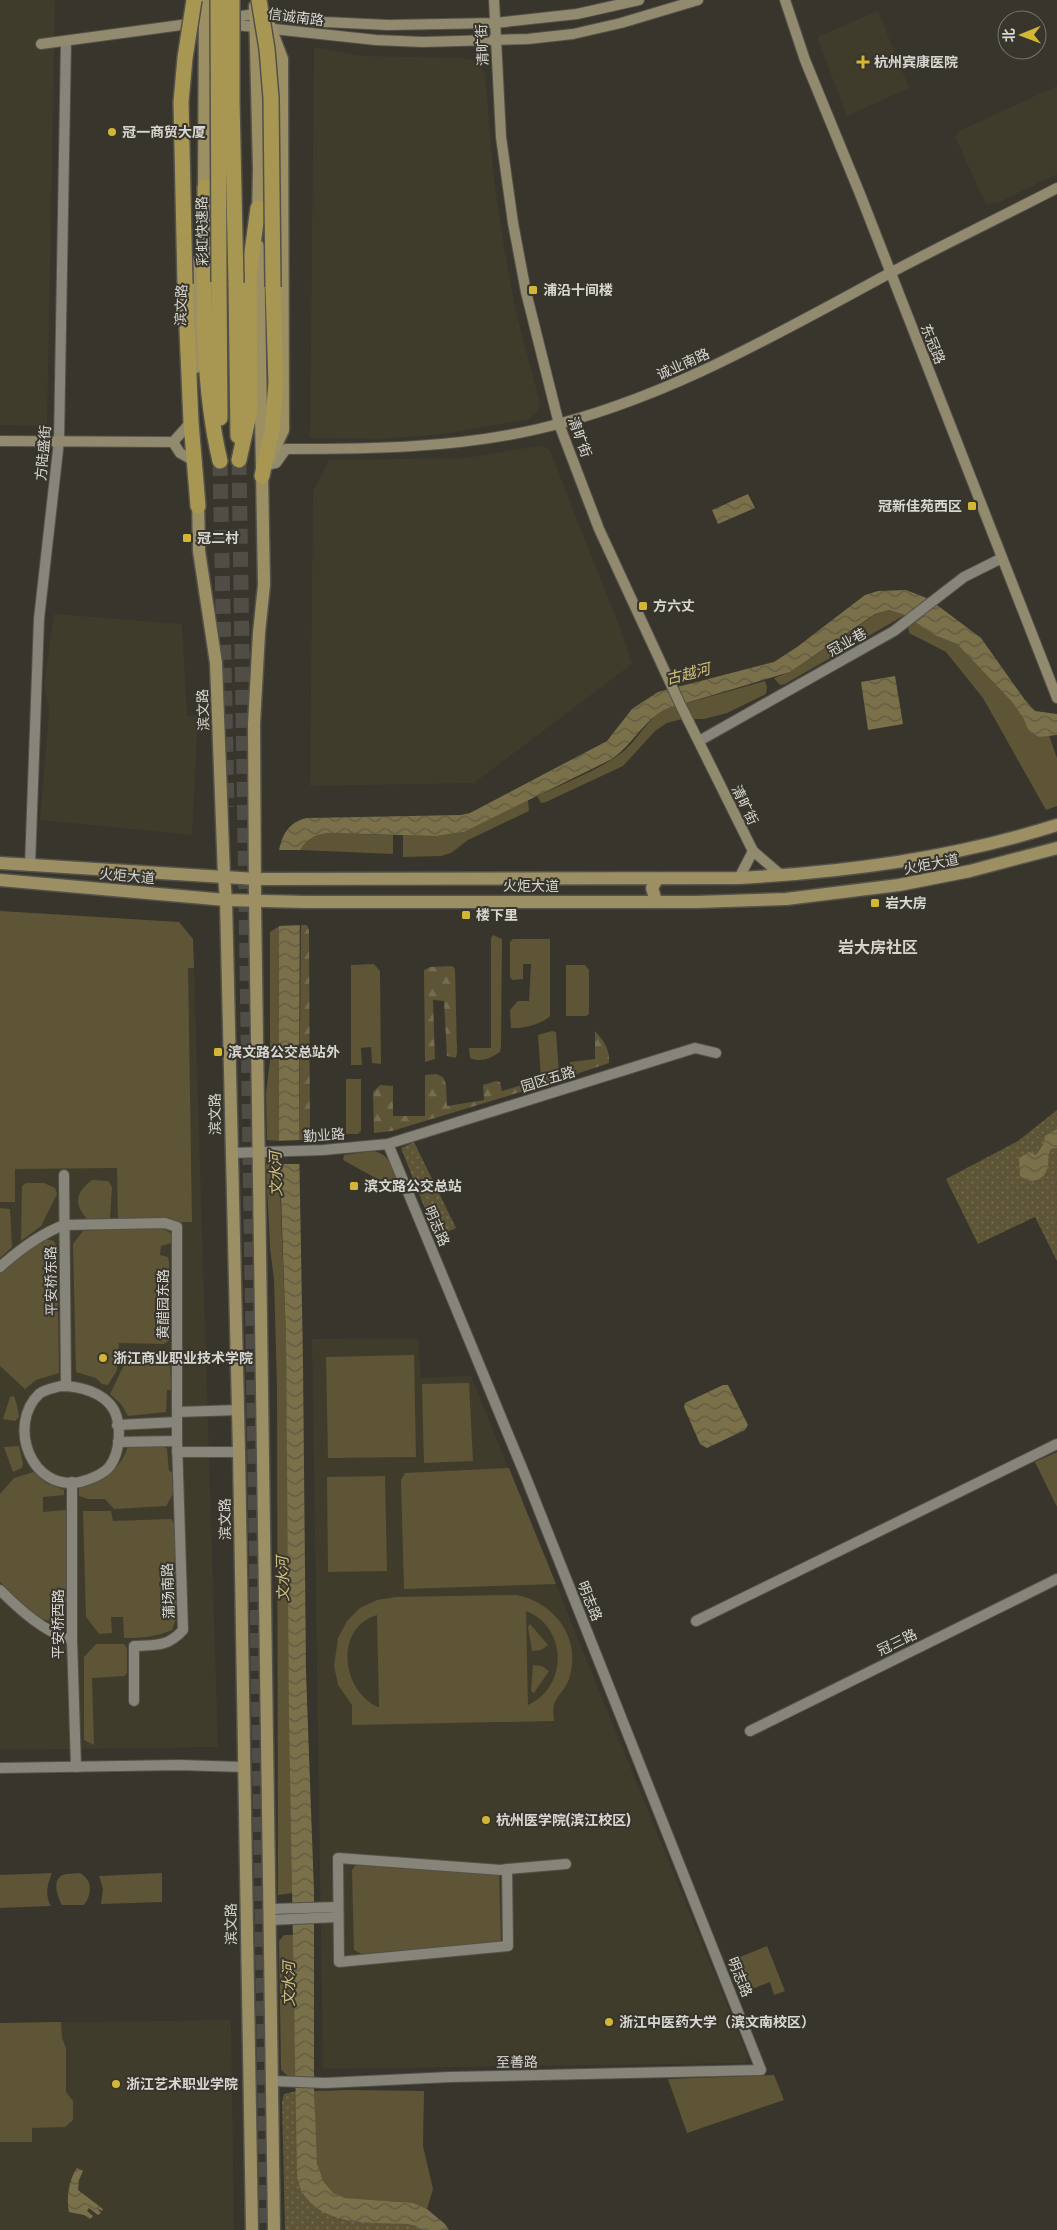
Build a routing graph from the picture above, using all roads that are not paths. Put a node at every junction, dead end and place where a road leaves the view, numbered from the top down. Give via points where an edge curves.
1 (194, 0) edge
2 (205, 0) edge
3 (218, 0) edge
4 (232, 0) edge
5 (494, 0) edge
6 (639, 0) edge
7 (698, 0) edge
8 (785, 0) edge
9 (258, 9) edge
10 (204, 22) junction
11 (495, 23) junction
12 (272, 28) junction
13 (495, 40) junction
14 (66, 41) junction
15 (41, 44) dead end
16 (205, 186) junction
17 (1057, 188) edge
18 (258, 208) junction
19 (890, 274) junction
20 (191, 422) junction
21 (559, 424) junction
22 (281, 435) junction
23 (59, 441) junction
24 (0, 442) edge
25 (173, 442) junction
26 (286, 449) junction
27 (194, 461) junction
28 (264, 471) junction
29 (198, 506) junction
30 (1002, 558) junction
31 (1057, 698) edge
32 (699, 741) junction
33 (1057, 825) edge
34 (1057, 848) edge
35 (753, 851) junction
36 (0, 863) edge
37 (30, 866) junction
38 (782, 875) junction
39 (224, 876) junction
40 (739, 878) junction
41 (256, 879) junction
42 (657, 879) junction
43 (0, 880) edge
44 (226, 900) junction
45 (255, 900) junction
46 (656, 902) junction
47 (716, 1053) dead end
48 (388, 1144) junction
49 (264, 1152) junction
50 (231, 1153) junction
51 (64, 1175) dead end
52 (64, 1225) junction
53 (0, 1267) edge
54 (66, 1386) junction
55 (238, 1410) junction
56 (177, 1417) junction
57 (118, 1425) junction
58 (177, 1441) junction
59 (118, 1442) junction
60 (1057, 1444) edge
61 (178, 1452) junction
62 (239, 1452) junction
63 (72, 1482) junction
64 (1057, 1579) edge
65 (0, 1590) edge
66 (696, 1621) dead end
67 (72, 1640) junction
68 (134, 1701) dead end
69 (750, 1732) dead end
70 (76, 1767) junction
71 (243, 1767) junction
72 (0, 1768) edge
73 (566, 1864) dead end
74 (507, 1869) junction
75 (274, 1912) junction
76 (335, 1914) junction
77 (762, 2070) joint
78 (273, 2081) junction
79 (252, 2230) edge
80 (274, 2230) edge

1 - 20 highway, bridge via 181,102
2 - 10 main road, 滨文路
3 - 16 highway, 彩虹快速路, bridge via 220,461 208,385
4 - 18 highway, bridge via 239,460 250,410 249,274
5 - 11 street, 清旷街
6 - 11 street, 信诚南路 via 577,14
7 - 13 street, 信诚南路 via 573,34
8 - 19 street, 东冠路 via 805,60
9 - 10 street, 信诚南路
9 - 11 street, 信诚南路 via 388,25
9 - 12 main road
9 - 18 main road
9 - 28 highway, bridge via 271,98 276,382
10 - 14 street, 信诚南路
10 - 16 main road, 滨文路
11 - 13 street, 清旷街
12 - 13 street, 信诚南路 via 376,40
12 - 22 main road via 282,59
13 - 21 street, 清旷街 via 501,137 513,223 526,292
14 - 15 street, 信诚南路
14 - 23 street, 方陆盛街
16 - 29 main road, 滨文路 via 195,304
17 - 19 street, 诚业南路
18 - 28 main road
19 - 21 street, 诚业南路 via 680,382
19 - 30 street, 东冠路
20 - 25 street
20 - 27 highway
21 - 26 street, 诚业南路 via 485,440 392,449
21 - 32 street, 清旷街 via 599,529
22 - 26 street
22 - 28 main road
23 - 24 street
23 - 25 street
23 - 37 street, 方陆盛街 via 39,619
25 - 27 street via 180,452
26 - 28 street via 276,463
27 - 29 highway
28 - 41 main road via 264,585 254,724
29 - 39 main road, 滨文路 via 200,559 216,663
30 - 31 street, 东冠路
30 - 32 street, 冠业巷 via 964,577 894,631
32 - 35 street, 清旷街
33 - 38 main road, 火炬大道 via 994,843 903,862
34 - 46 main road, 火炬大道 via 970,871 872,889 786,898
35 - 38 street, 清旷街
35 - 40 street
36 - 37 main road, 火炬大道
37 - 39 main road, 火炬大道
38 - 40 main road, 火炬大道
39 - 41 main road, 火炬大道
39 - 44 main road, 滨文路
40 - 42 main road, 火炬大道
41 - 42 main road, 火炬大道
41 - 45 main road
42 - 46 main road via 652,888
43 - 44 main road, 火炬大道
44 - 45 main road, 火炬大道
44 - 50 main road, 滨文路
45 - 46 main road, 火炬大道
45 - 49 main road
47 - 48 street, 园区五路 via 695,1048
48 - 49 street, 勤业路
48 - 77 street, 明志路 via 527,1480
49 - 50 street, 勤业路
49 - 75 main road
50 - 55 main road, 滨文路
51 - 52 street, 平安桥东路
52 - 53 street via 49,1231
52 - 54 street, 平安桥东路
52 - 56 street, 黄醋园东路 via 166,1223 177,1227
54 - 57 street via 95,1393 114,1410
54 - 63 street via 40,1394 33,1403 26,1421 26,1442 35,1467 57,1481
55 - 56 street
55 - 62 main road, 滨文路
56 - 57 street
56 - 58 street, 黄醋园东路
57 - 59 street
58 - 59 street
58 - 61 street, 蒲场南路
59 - 63 street via 109,1467 88,1479
60 - 66 street
61 - 62 street
61 - 68 street, 蒲场南路 via 183,1630 174,1640 134,1646
62 - 71 main road, 滨文路
63 - 67 street, 平安桥西路
64 - 69 street, 冠三路
65 - 67 street via 14,1605 61,1637
67 - 70 street, 平安桥西路
70 - 71 street
70 - 72 street
71 - 79 main road, 滨文路
73 - 74 street
74 - 76 street via 338,1858
74 - 76 street via 508,1946 339,1962
75 - 76 street via 283,1919
75 - 76 street via 327,1907
75 - 78 main road
77 - 78 street, 至善路 via 325,2083
78 - 80 main road

